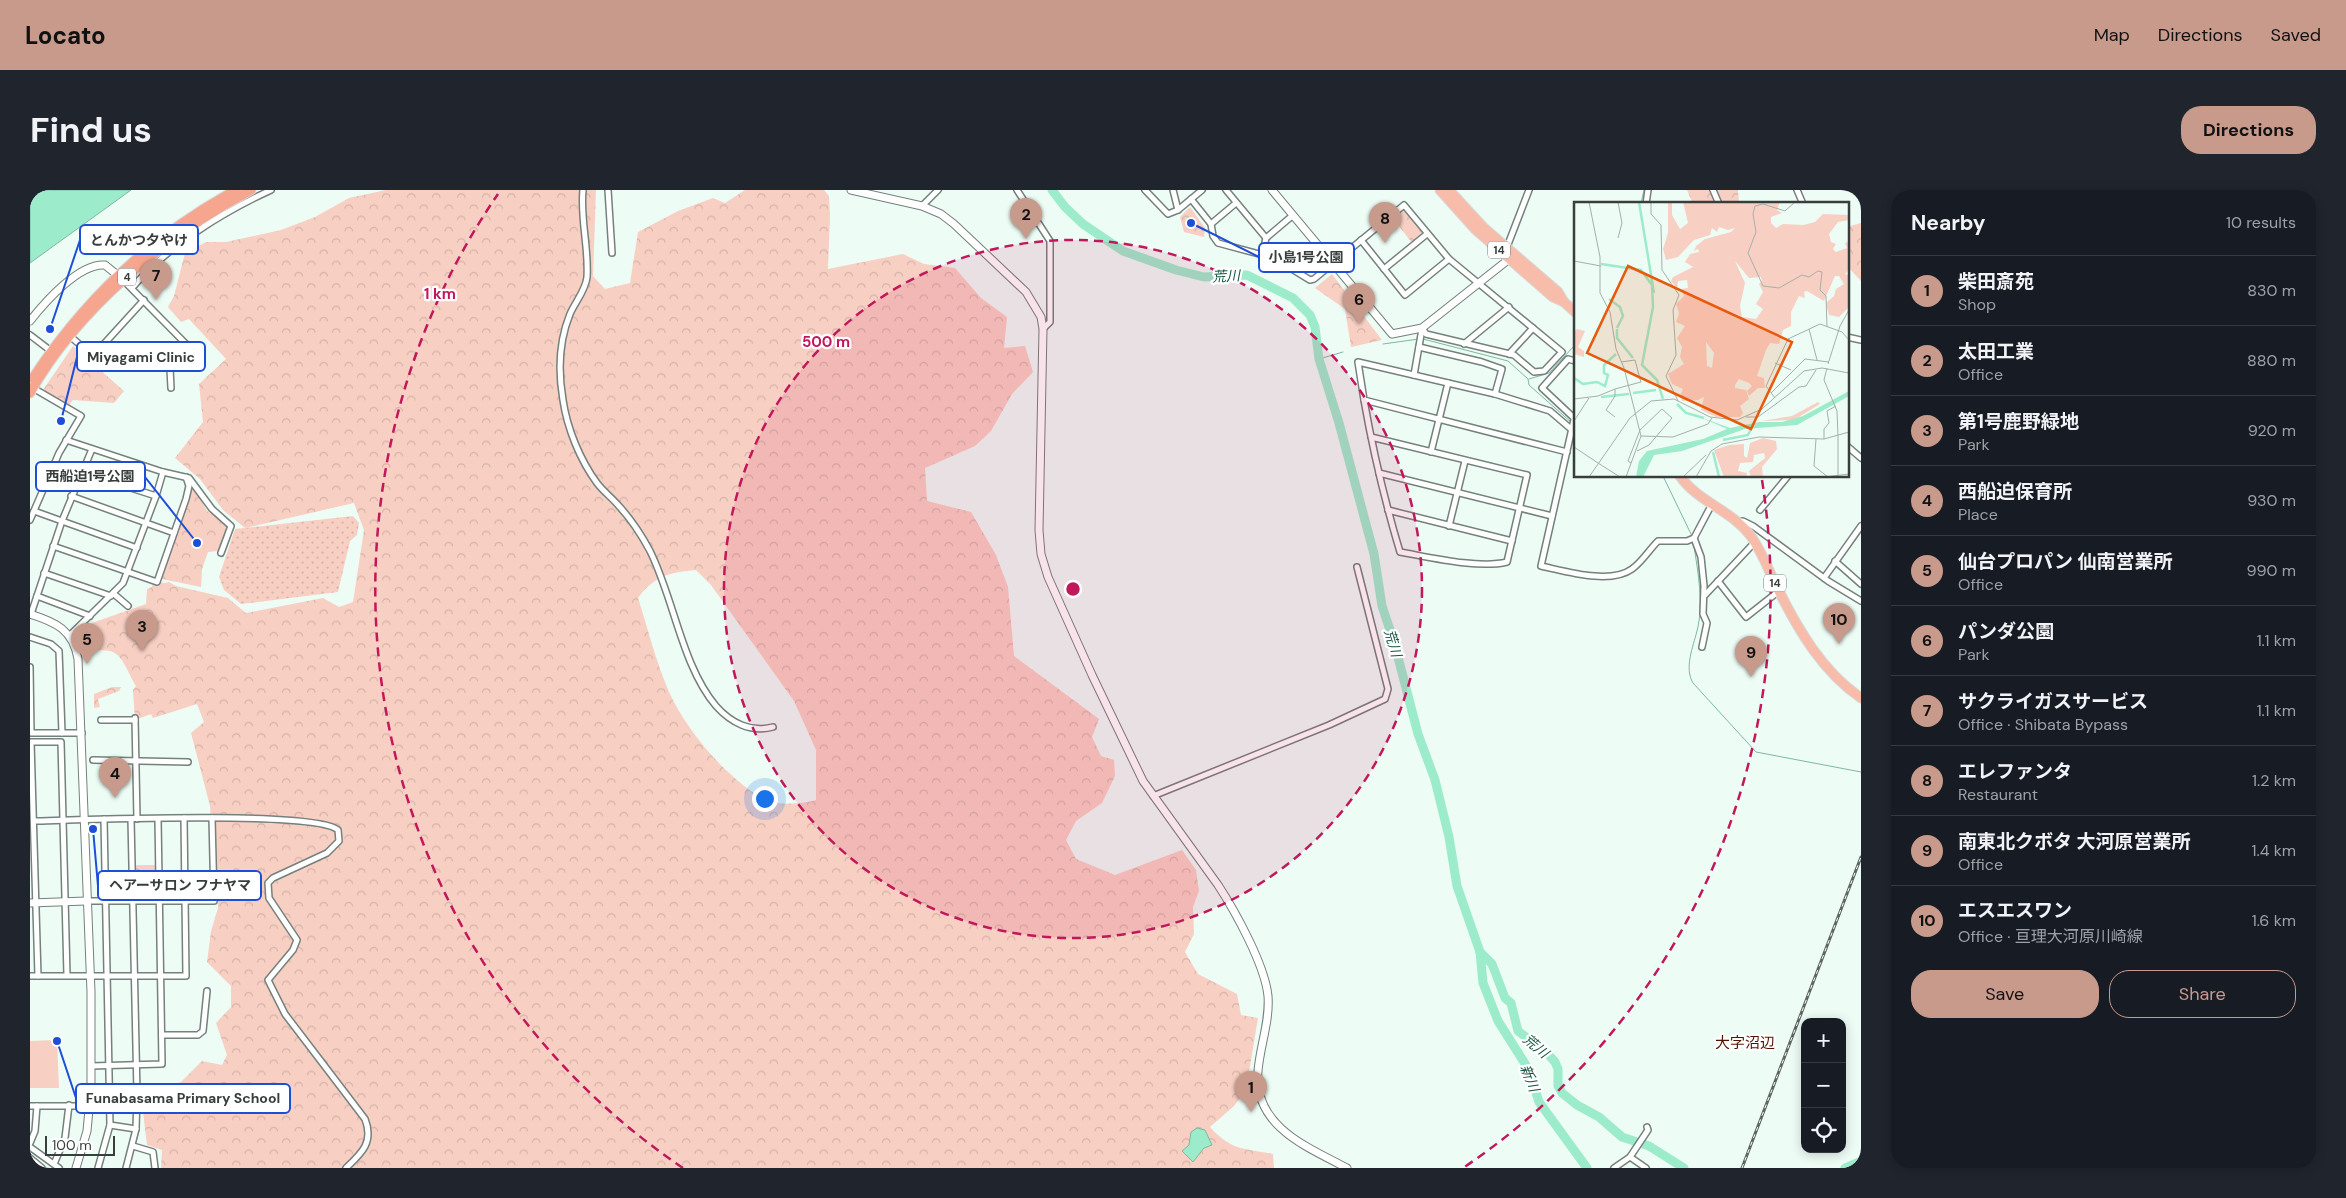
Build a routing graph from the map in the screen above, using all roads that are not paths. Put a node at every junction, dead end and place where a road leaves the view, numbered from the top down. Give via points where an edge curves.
1 (236, 190) edge
2 (251, 190) edge
3 (271, 190) edge
4 (583, 190) edge
5 (608, 190) edge
6 (852, 190) edge
7 (938, 190) edge
8 (1017, 190) edge
9 (1145, 190) edge
10 (1173, 190) edge
11 (1202, 190) edge
12 (1226, 190) edge
13 (1272, 190) edge
14 (1440, 190) edge
15 (1449, 190) edge
16 (1529, 190) edge
17 (1714, 190) edge
18 (1797, 190) edge
19 (1191, 199) junction
20 (1718, 202) edge
21 (1802, 202) edge
22 (1236, 203) junction
23 (922, 206) junction
24 (1178, 210) junction
25 (1292, 216) junction
26 (1211, 224) junction
27 (1427, 234) junction
28 (1266, 238) junction
29 (1361, 240) junction
30 (1507, 247) junction
31 (612, 253) dead end
32 (1262, 255) junction
33 (1512, 256) junction
34 (1449, 259) junction
35 (1332, 264) junction
36 (1384, 269) junction
37 (120, 277) junction
38 (1479, 282) junction
39 (132, 288) junction
40 (144, 300) junction
41 (1509, 307) junction
42 (1574, 311) edge
43 (30, 321) edge
44 (1043, 328) junction
45 (1533, 328) junction
46 (1422, 331) junction
47 (30, 335) edge
48 (71, 337) junction
49 (1848, 337) edge
50 (1861, 340) edge
51 (186, 344) junction
52 (1464, 344) junction
53 (1419, 347) junction
54 (51, 351) junction
55 (196, 351) dead end
56 (1509, 354) junction
57 (1574, 361) edge
58 (1414, 375) junction
59 (1448, 384) junction
60 (31, 388) edge
61 (171, 388) dead end
62 (1495, 394) junction
63 (1364, 400) junction
64 (1574, 418) edge
65 (1439, 419) junction
66 (1571, 428) junction
67 (1371, 436) junction
68 (66, 440) junction
69 (1848, 447) edge
70 (92, 449) junction
71 (1431, 452) junction
72 (1568, 452) junction
73 (1861, 458) edge
74 (1465, 460) junction
75 (81, 472) junction
76 (163, 472) junction
77 (1379, 473) junction
78 (186, 476) junction
79 (1682, 478) edge
80 (1786, 478) edge
81 (1458, 493) junction
82 (71, 496) junction
83 (156, 496) junction
84 (1712, 504) junction
85 (1520, 508) junction
86 (1388, 510) junction
87 (1760, 510) dead end
88 (34, 511) junction
89 (1552, 516) junction
90 (30, 520) edge
91 (62, 520) junction
92 (1738, 522) junction
93 (145, 523) junction
94 (1450, 526) junction
95 (1861, 526) edge
96 (174, 533) junction
97 (1694, 538) junction
98 (1512, 541) junction
99 (1755, 542) junction
100 (53, 546) junction
101 (136, 548) junction
102 (221, 552) dead end
103 (1834, 561) junction
104 (1357, 567) dead end
105 (129, 572) junction
106 (44, 573) junction
107 (1824, 578) junction
108 (1718, 581) junction
109 (1861, 584) edge
110 (1779, 591) junction
111 (112, 595) junction
112 (37, 596) junction
113 (1704, 596) junction
114 (1861, 601) edge
115 (128, 606) dead end
116 (30, 614) edge
117 (90, 616) junction
118 (70, 635) junction
119 (30, 637) edge
120 (1702, 647) dead end
121 (30, 667) edge
122 (30, 694) edge
123 (1861, 698) edge
124 (101, 720) dead end
125 (773, 727) dead end
126 (62, 733) junction
127 (82, 733) junction
128 (93, 760) dead end
129 (188, 762) dead end
130 (135, 763) junction
131 (1153, 796) junction
132 (184, 818) junction
133 (212, 818) junction
134 (104, 819) junction
135 (134, 819) junction
136 (158, 819) junction
137 (64, 820) junction
138 (85, 820) junction
139 (34, 821) junction
140 (132, 900) junction
141 (159, 900) junction
142 (185, 900) junction
143 (86, 901) junction
144 (106, 901) junction
145 (33, 902) edge
146 (65, 902) junction
147 (67, 975) junction
148 (90, 975) junction
149 (108, 975) junction
150 (134, 975) junction
151 (30, 976) edge
152 (38, 976) junction
153 (162, 976) junction
154 (207, 991) dead end
155 (162, 1035) junction
156 (136, 1065) junction
157 (90, 1066) junction
158 (109, 1067) junction
159 (68, 1105) junction
160 (30, 1106) edge
161 (37, 1106) junction
162 (89, 1106) junction
163 (110, 1125) junction
164 (136, 1128) junction
165 (1647, 1129) dead end
166 (30, 1143) edge
167 (133, 1146) junction
168 (30, 1147) edge
169 (1631, 1155) junction
170 (30, 1158) edge
171 (54, 1164) junction
172 (42, 1168) edge
173 (59, 1168) edge
174 (76, 1168) edge
175 (98, 1168) edge
176 (126, 1168) edge
177 (155, 1168) edge
178 (346, 1168) edge
179 (1347, 1168) edge
180 (1614, 1168) edge
181 (1646, 1168) edge

1 - 37 highway, 4 via 172,229
2 - 37 highway, 4 via 198,221
3 - 39 street via 191,236 145,273
4 - 125 street via 587,275 570,315 560,355 561,389 568,422 588,469 628,517 649,550 702,687 725,715 741,725 760,730
5 - 31 street
6 - 23 street
7 - 23 street
8 - 44 street via 1050,241 1050,322
9 - 24 street via 1168,214
10 - 24 street
11 - 19 street
12 - 22 street
13 - 25 street
14 - 33 main road, 14 via 1467,221
15 - 30 main road, 14
16 - 30 street
17 - 20 street
18 - 21 street
19 - 24 street
19 - 26 street
22 - 26 street
22 - 28 street
23 - 44 street via 954,224 1026,292 1041,317
25 - 28 street
25 - 35 street
26 - 32 street via 1218,243
27 - 29 street via 1404,205
27 - 34 street
27 - 36 street
28 - 32 street
29 - 35 street
29 - 36 street
30 - 33 main road, 14
32 - 35 street via 1274,258 1310,280
33 - 38 street
33 - 42 main road, 14 via 1553,297
34 - 36 street via 1405,294
34 - 38 street
35 - 46 street via 1388,333
37 - 39 street
37 - 43 street via 103,265 78,276 57,289
37 - 48 highway, 4
37 - 54 highway, 4 via 77,317
38 - 41 street
38 - 46 street
39 - 40 street
40 - 48 street via 93,356
40 - 51 street
41 - 45 street
41 - 52 street
44 - 131 street via 1038,530 1041,554 1092,675
45 - 56 street
45 - 56 street via 1562,352 1540,372 1530,370
46 - 52 street
46 - 53 street
47 - 54 street
48 - 60 highway, 4
49 - 50 street
51 - 55 street
51 - 61 street via 170,370
52 - 56 street
53 - 58 street
53 - 62 street via 1502,369
54 - 60 highway, 4
57 - 64 street via 1568,359 1542,388
58 - 59 street
58 - 63 street via 1358,362
59 - 62 street
59 - 65 street
60 - 68 street via 81,416
62 - 66 street via 1550,411
63 - 65 street
63 - 67 street
64 - 66 street
65 - 71 street
65 - 72 street
66 - 72 street
67 - 71 street
67 - 77 street
68 - 70 street
68 - 88 street
69 - 73 street
70 - 75 street
70 - 76 street
71 - 74 street
72 - 89 street
74 - 81 street
74 - 85 street via 1527,475
75 - 82 street
75 - 83 street
76 - 78 street
76 - 83 street
77 - 81 street
77 - 86 street
78 - 96 street via 189,486
78 - 102 street via 212,509 231,526
79 - 84 main road, 14
80 - 87 street
81 - 85 street
81 - 94 street
82 - 91 street
82 - 93 street
83 - 93 street
84 - 92 main road, 14
84 - 97 street
85 - 89 street
85 - 98 street
86 - 94 street
86 - 98 street via 1400,552 1497,564 1506,562
88 - 90 street
88 - 91 street
89 - 97 street via 1540,566 1595,576 1630,570 1658,540 1687,541
91 - 100 street
91 - 101 street
92 - 99 main road, 14
92 - 107 street via 1753,526
93 - 96 street
93 - 101 street
94 - 98 street
95 - 103 street
96 - 105 street via 157,582
97 - 113 street via 1701,557
99 - 108 street
99 - 110 main road, 14
100 - 105 street
100 - 106 street
101 - 105 street
103 - 107 street
103 - 109 street
104 - 131 street via 1388,689 1385,699
105 - 111 street
106 - 111 street
106 - 112 street
107 - 114 street
108 - 110 street via 1746,617
108 - 113 street
110 - 123 main road, 14 via 1824,665
111 - 115 street
111 - 117 street
112 - 116 street
112 - 117 street
113 - 120 street via 1703,614 1707,623
116 - 118 street via 56,623
117 - 118 street
118 - 127 street via 78,659
119 - 126 street via 51,644 59,651
121 - 122 street
122 - 126 street via 31,733
124 - 130 street via 135,719
126 - 127 street
127 - 138 street
128 - 130 street
129 - 130 street
130 - 135 street
131 - 179 street via 1229,901 1265,981 1267,1014 1258,1085 1265,1109 1290,1137
132 - 133 street
132 - 136 street
132 - 142 street
133 - 142 street via 214,901
133 - 178 street via 306,822 332,826 339,833 338,841 327,853 268,883 269,898 297,940 293,950 268,980 285,1014 365,1118 367,1146
134 - 135 street
134 - 138 street
134 - 144 street
135 - 136 street
135 - 140 street
136 - 141 street
137 - 138 street
137 - 139 street
137 - 139 street via 61,742 31,742
137 - 146 street
138 - 143 street
139 - 145 street
140 - 141 street
140 - 144 street
140 - 150 street
141 - 142 street
141 - 153 street
142 - 153 street via 186,976
143 - 144 street
143 - 146 street
143 - 148 street
144 - 149 street
145 - 146 street
145 - 152 street
146 - 147 street
147 - 148 street
147 - 152 street
148 - 149 street
148 - 157 street
149 - 150 street
149 - 158 street
150 - 153 street
150 - 156 street
151 - 152 street
153 - 155 street
154 - 155 street via 203,1030 198,1035
155 - 156 street via 162,1064
156 - 158 street
156 - 164 street
157 - 158 street
157 - 162 street
158 - 163 street
159 - 161 street
159 - 162 street
159 - 171 street via 65,1138
160 - 161 street
161 - 166 street via 35,1131
162 - 174 street via 84,1146
163 - 164 street
163 - 175 street
164 - 167 street
165 - 169 street
167 - 176 street
167 - 177 street via 152,1152
168 - 171 street
169 - 180 street
169 - 181 street
170 - 172 street
171 - 173 street

